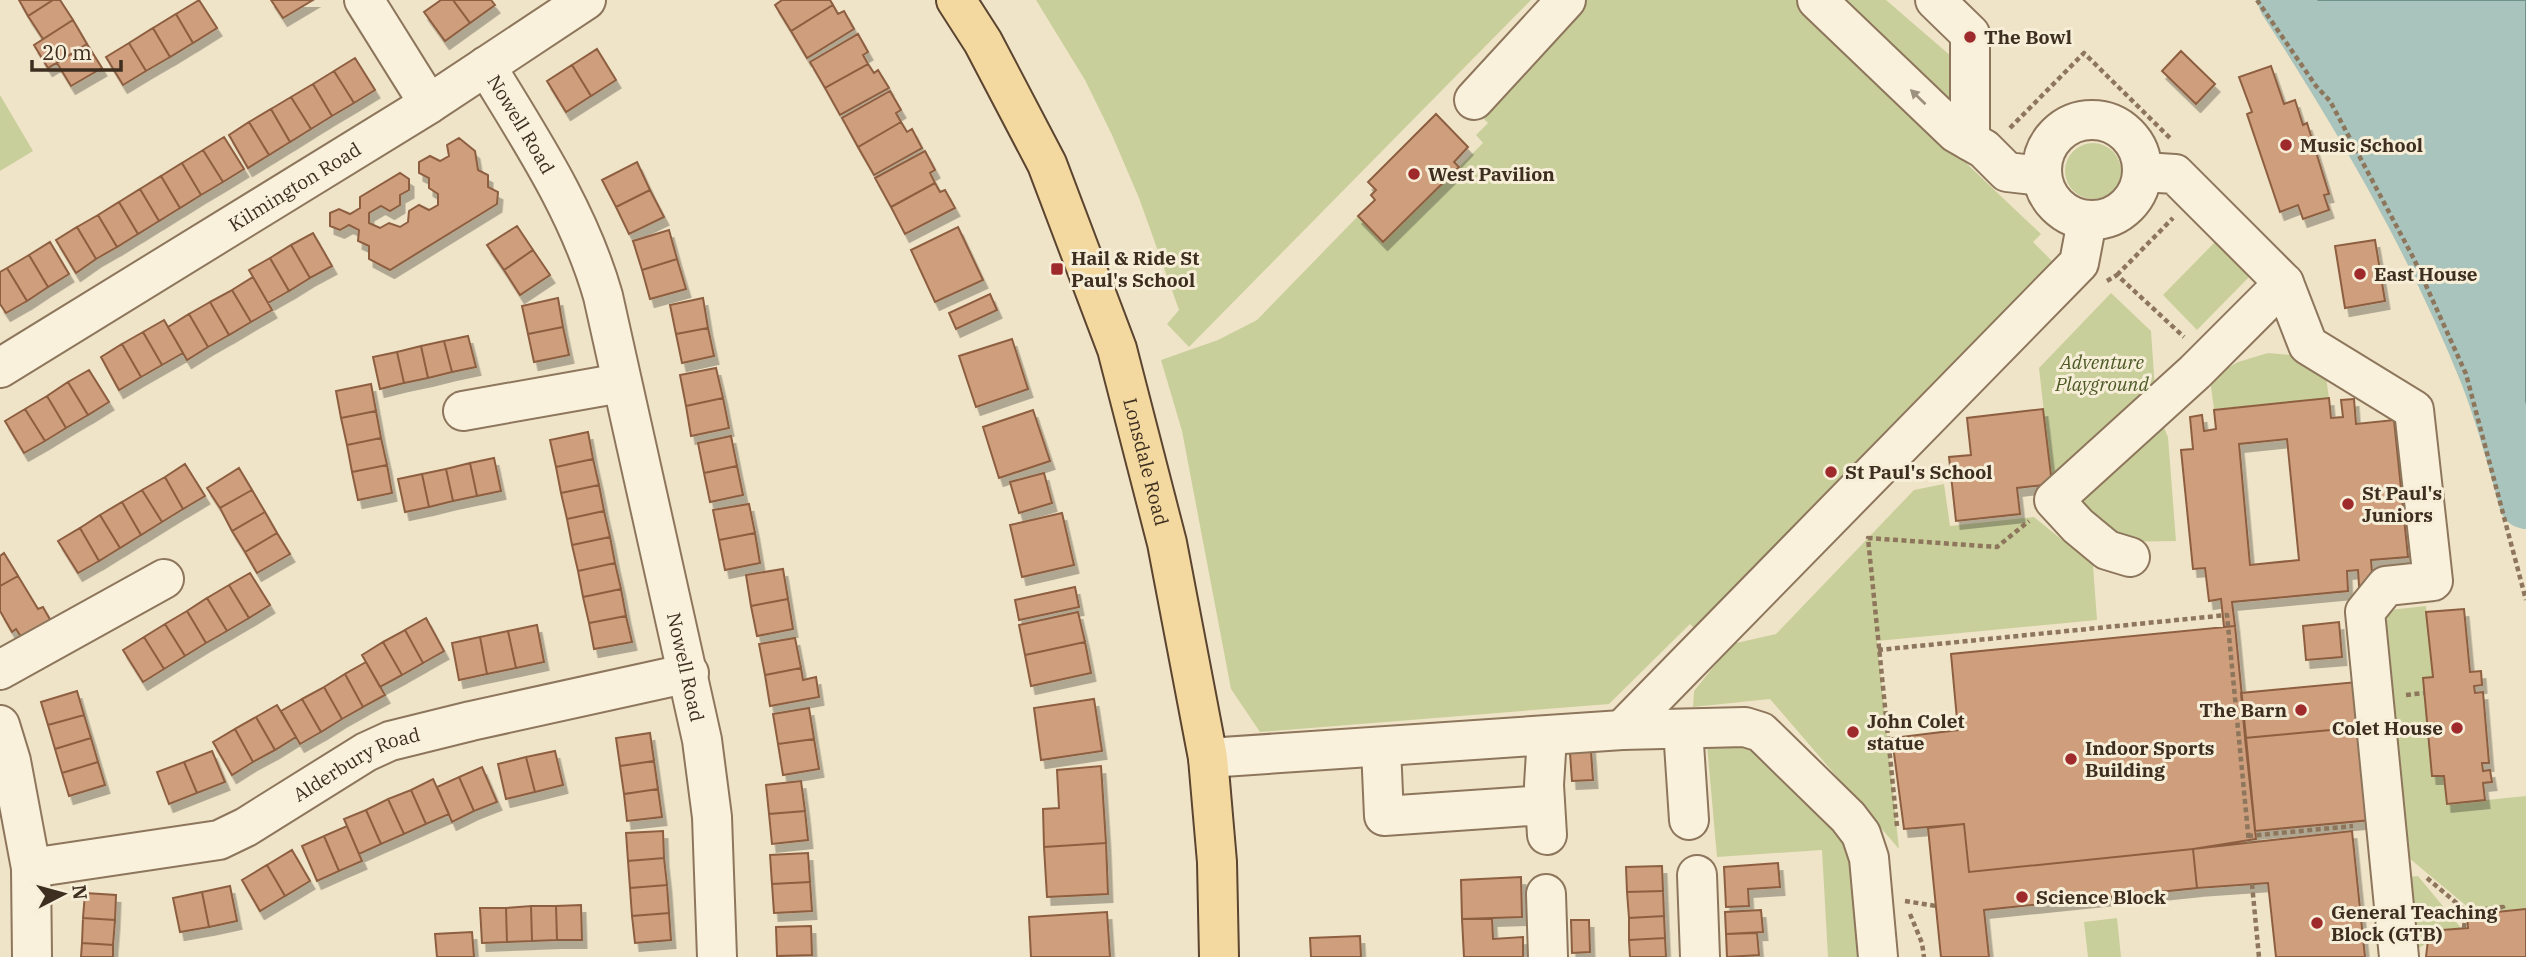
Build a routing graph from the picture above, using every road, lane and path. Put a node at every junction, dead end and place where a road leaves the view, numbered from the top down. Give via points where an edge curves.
1 (364, 0) edge
2 (586, 0) edge
3 (956, 0) edge
4 (1566, 0) edge
5 (1817, 0) edge
6 (1935, 0) edge
7 (2257, 0) edge
8 (486, 66) junction
9 (1474, 100) dead end
10 (429, 104) junction
11 (1970, 141) junction
12 (2143, 172) junction
13 (2042, 176) junction
14 (2087, 221) junction
15 (2106, 282) dead end
16 (2284, 283) junction
17 (2191, 344) dead end
18 (0, 368) edge
19 (621, 383) junction
20 (463, 411) dead end
21 (2054, 500) junction
22 (2130, 556) dead end
23 (164, 579) dead end
24 (2526, 600) edge
25 (1878, 650) junction
26 (0, 670) edge
27 (689, 673) junction
28 (0, 725) edge
29 (1683, 729) junction
30 (1622, 730) junction
31 (1547, 736) junction
32 (1381, 747) junction
33 (1208, 758) junction
34 (1689, 820) dead end
35 (2385, 823) junction
36 (1898, 835) dead end
37 (2248, 836) junction
38 (2249, 843) dead end
39 (32, 868) junction
40 (2390, 868) junction
41 (1696, 875) dead end
42 (2252, 884) dead end
43 (1903, 888) dead end
44 (1546, 894) dead end
45 (2466, 911) junction
46 (2504, 912) dead end
47 (2464, 928) dead end
48 (32, 957) edge
49 (717, 957) edge
50 (1219, 957) edge
51 (1548, 957) edge
52 (1700, 957) edge
53 (1878, 957) edge
54 (1924, 957) edge
55 (2259, 957) edge
56 (2399, 957) edge

1 - 10 street
2 - 8 street, Kilmington Road
3 - 33 main road, Lonsdale Road via 1047,164 1116,349 1167,543
4 - 9 street
11 -> 5 street via 1956,134
6 - 11 street via 1970,34
7 - 24 path via 2330,101 2414,259 2466,374
8 - 10 street, Kilmington Road
8 - 19 street, Nowell Road via 552,176 587,246
10 - 18 street, Kilmington Road
11 - 13 street via 2007,172
12 - 13 street via 2141,156 2122,129 2090,119 2060,131 2049,144 2042,159
12 - 14 street via 2131,203 2119,214
12 - 16 street via 2175,174
13 - 14 street via 2056,206
14 - 30 street via 2078,263
15 - 17 path via 2118,275
16 - 21 street via 2195,372
16 - 35 street via 2308,345 2414,410 2433,580 2386,586 2365,612
19 - 20 street
19 - 27 street, Nowell Road
21 - 22 street via 2107,551
21 - 25 path via 1997,547 1868,538
23 - 26 street
25 - 36 path
25 - 37 path via 2227,615
27 - 39 street, Alderbury Road via 390,741 219,839
27 - 49 street, Nowell Road via 712,817
28 - 39 street
29 - 30 street
29 - 34 street
29 - 53 street via 1745,726 1761,732 1848,817 1861,834 1869,858
30 - 31 street
31 - 32 street
31 - 32 street via 1546,820 1406,824
32 - 33 street
33 - 50 main road, Lonsdale Road
35 - 37 path
35 - 40 street
37 - 38 path
39 - 48 street
40 - 45 path via 2413,866
40 - 56 street
41 - 52 street
42 - 55 path
43 - 54 path
44 - 51 street
45 - 46 path via 2503,907
45 - 47 path

